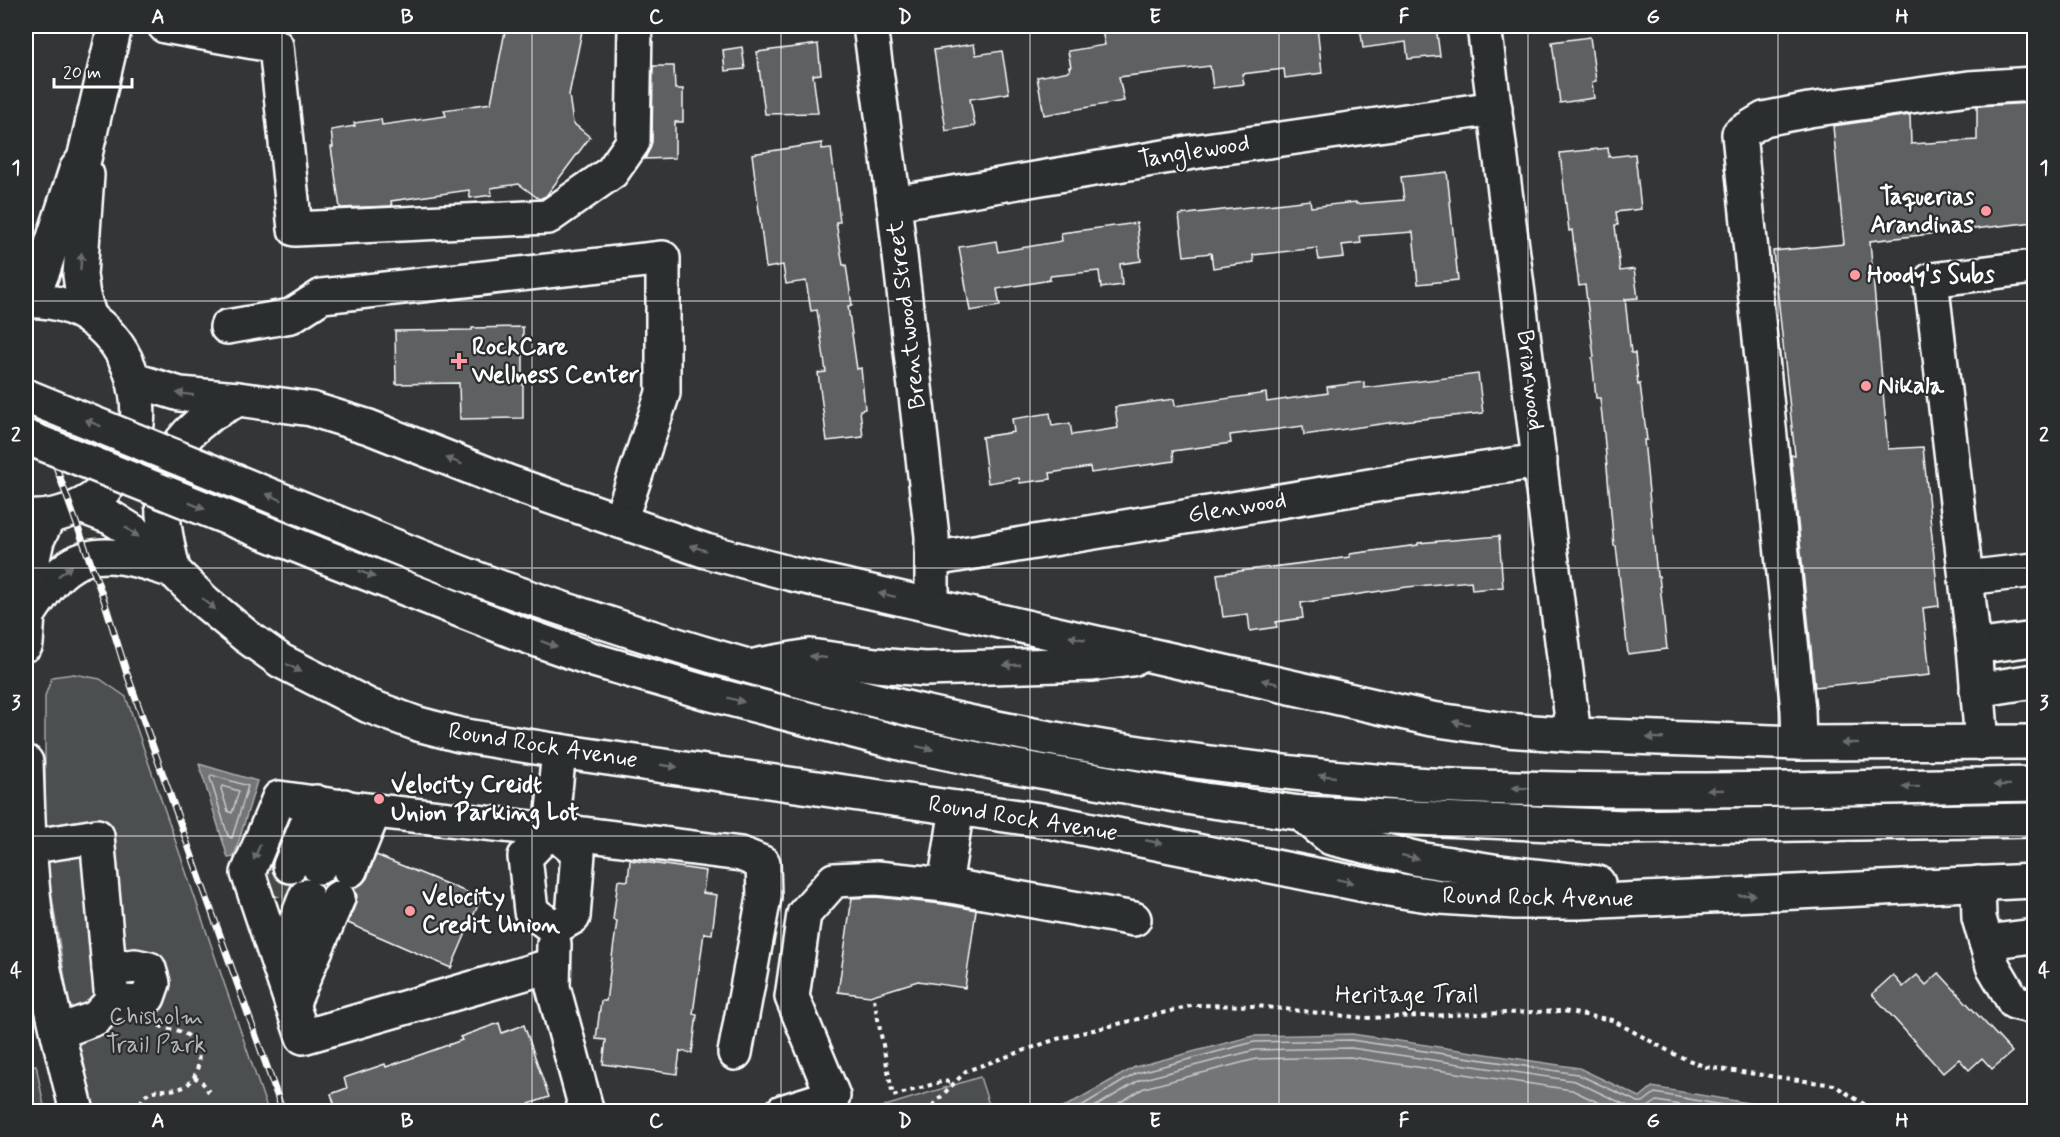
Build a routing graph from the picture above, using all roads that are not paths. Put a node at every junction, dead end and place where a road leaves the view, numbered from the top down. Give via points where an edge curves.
1 (115, 26) edge
2 (165, 26) edge
3 (635, 26) edge
4 (870, 26) edge
5 (1484, 26) edge
6 (2034, 84) edge
7 (1495, 108) junction
8 (84, 159) junction
9 (894, 202) junction
10 (2034, 267) edge
11 (26, 294) edge
12 (26, 301) edge
13 (90, 318) junction
14 (227, 327) dead end
15 (134, 380) junction
16 (26, 396) edge
17 (238, 399) junction
18 (26, 437) edge
19 (1540, 461) junction
20 (81, 506) junction
21 (38, 517) edge
22 (620, 521) junction
23 (933, 559) junction
24 (2034, 570) edge
25 (173, 571) junction
26 (1966, 578) junction
27 (932, 605) junction
28 (27, 629) edge
29 (2034, 639) edge
30 (1974, 647) junction
31 (1154, 656) junction
32 (750, 666) junction
33 (2034, 681) edge
34 (1977, 690) junction
35 (1574, 735) junction
36 (2034, 742) edge
37 (1799, 743) junction
38 (1982, 743) junction
39 (559, 751) junction
40 (26, 762) edge
41 (26, 780) edge
42 (2034, 784) edge
43 (344, 807) junction
44 (957, 808) junction
45 (1300, 813) junction
46 (2034, 820) edge
47 (551, 830) junction
48 (28, 847) junction
49 (2034, 881) edge
50 (1978, 883) junction
51 (945, 885) junction
52 (1689, 898) junction
53 (302, 909) junction
54 (1134, 919) dead end
55 (554, 928) junction
56 (2034, 936) edge
57 (1986, 942) junction
58 (553, 965) junction
59 (109, 969) junction
60 (124, 1002) junction
61 (2034, 1007) edge
62 (58, 1032) junction
63 (735, 1053) dead end
64 (77, 1112) edge
65 (587, 1112) edge
66 (782, 1112) edge

1 - 8 main road
2 - 3 main road via 276,46 295,229 548,217 612,172 633,142
4 - 9 main road, Brentwood Street
5 - 7 main road, Briarwood
6 - 37 main road via 1969,88 1809,110 1764,119 1739,134
7 - 9 main road, Tanglewood via 1199,151
7 - 19 main road, Briarwood
8 - 11 main road via 76,170 40,278
13 -> 8 main road via 80,275 88,172
9 - 23 main road, Brentwood Street
10 - 26 main road via 1931,280
12 - 13 main road via 58,304
13 - 15 main road via 115,342
14 - 22 main road via 291,316 322,296 663,258 663,393
17 -> 15 main road via 180,394
15 - 20 main road via 138,415 131,449 113,480
32 -> 16 main road, bridge via 626,630 495,585
22 -> 17 main road via 369,427 310,409
17 - 25 main road via 206,417 184,437 168,465 162,499 163,525
18 -> 45 main road, bridge via 597,661 904,744 1204,800
19 - 23 main road, Glenwood
19 - 35 main road, Briarwood
20 - 21 main road
20 -> 25 main road, Round Rock Avenue via 134,532
21 - 28 main road
27 -> 22 main road via 706,551
23 - 27 main road, Brentwood Street
24 - 26 main road
28 -> 25 main road via 57,578 68,567 89,558 135,559
25 -> 39 main road, Round Rock Avenue via 205,602 281,661 369,706 460,735
26 - 30 main road
31 -> 27 main road
29 - 30 main road
30 - 34 main road
31 -> 32 main road via 1093,664 925,669 810,656
35 -> 31 main road via 1432,719
42 -> 32 main road via 1662,791 1389,782 1102,747 903,707
33 - 34 main road
34 - 38 main road
37 -> 35 main road
36 - 38 main road
38 -> 37 main road
39 -> 44 main road, Round Rock Avenue
39 - 47 main road
40 - 41 main road
41 - 48 main road
43 - 47 main road
43 - 53 main road
43 - 53 main road
43 -> 53 main road via 279,798 248,873
44 - 51 main road
44 -> 52 main road, Round Rock Avenue via 1047,821 1441,897 1515,902
45 - 46 main road via 1624,827
45 -> 52 main road via 1330,838 1419,859 1555,879 1631,885
47 - 55 main road via 525,857 531,911
47 - 55 main road via 578,853 573,917
47 - 63 main road via 741,854 764,863 764,897
48 - 59 main road via 97,836
48 - 62 main road via 42,960
49 - 50 main road, Round Rock Avenue
52 -> 50 main road, Round Rock Avenue
50 - 57 main road via 1979,918
51 - 54 main road
51 - 66 main road via 877,878 834,880 804,914 792,997 833,1096
53 - 58 main road via 303,1037
55 - 58 main road
56 - 57 main road
57 - 61 main road via 1993,966 2014,1002
58 - 65 main road via 553,987
59 - 60 main road
59 - 60 main road via 149,969 153,983 148,997
60 - 62 main road
62 - 64 main road

